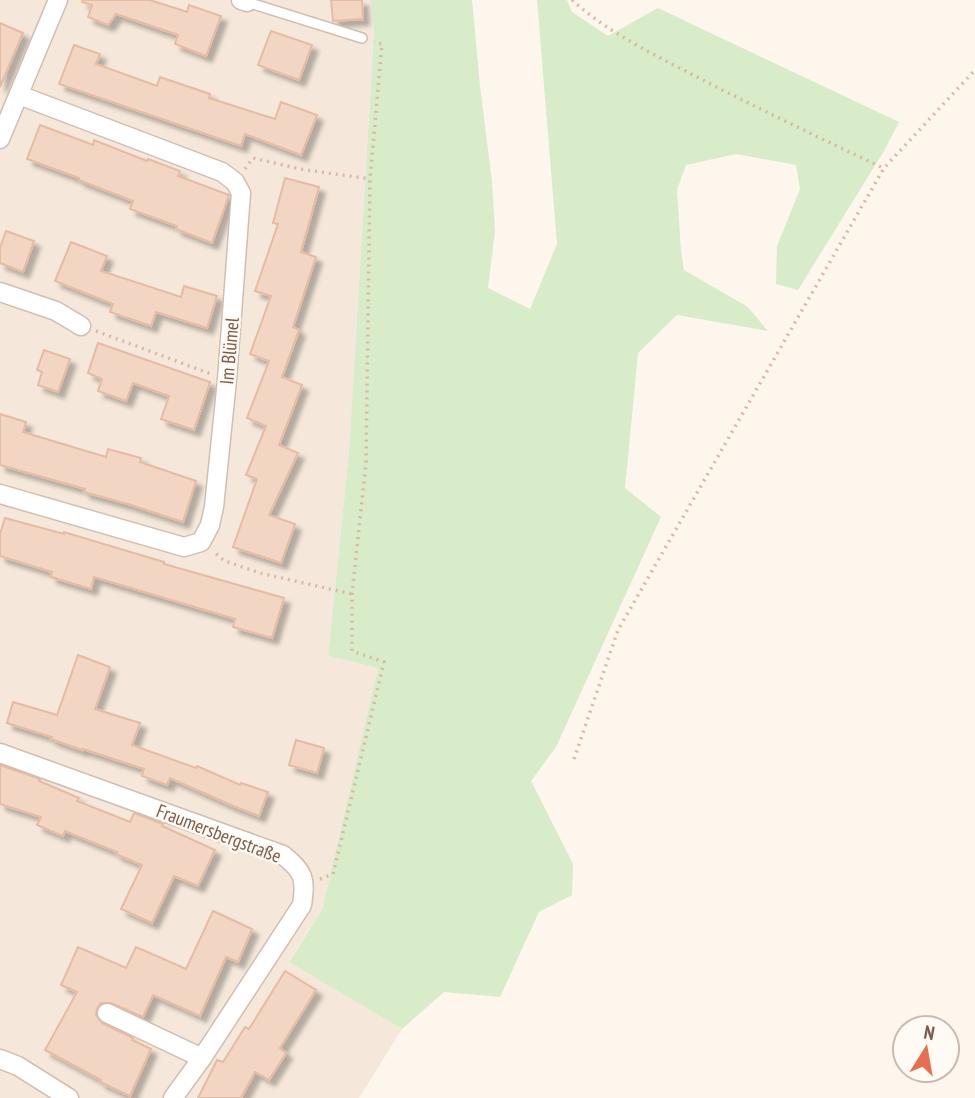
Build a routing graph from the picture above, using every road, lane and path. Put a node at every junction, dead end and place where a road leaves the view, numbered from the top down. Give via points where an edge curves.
1 (58, 0) edge
2 (572, 0) edge
3 (244, 1) edge
4 (362, 38) joint
5 (975, 70) edge
6 (19, 95) junction
7 (0, 139) edge
8 (884, 168) junction
9 (370, 179) junction
10 (235, 181) junction
11 (0, 292) edge
12 (81, 326) joint
13 (227, 380) junction
14 (0, 494) edge
15 (201, 542) junction
16 (352, 593) junction
17 (0, 754) edge
18 (574, 759) dead end
19 (305, 885) junction
20 (107, 1013) dead end
21 (202, 1058) junction
22 (0, 1059) edge
23 (69, 1098) edge
24 (173, 1098) edge

1 - 6 street
2 - 8 path via 653,54
3 - 4 lane
4 - 9 path via 382,44
5 - 8 path
6 - 7 street
6 - 10 street via 222,172
8 - 18 path via 618,630
9 - 10 path via 253,158
9 - 16 path via 366,463
10 - 13 street, Im Blümel via 241,192
11 - 12 street
12 - 13 path
13 - 15 street, Im Blümel via 214,507
14 - 15 street via 184,547
15 - 16 path via 225,561 260,573
16 - 19 path via 352,650 384,662 333,874
17 - 19 street, Fraumersbergstraße via 283,855 298,866
19 - 21 street via 302,905
20 - 21 street
21 - 24 street
22 - 23 street

